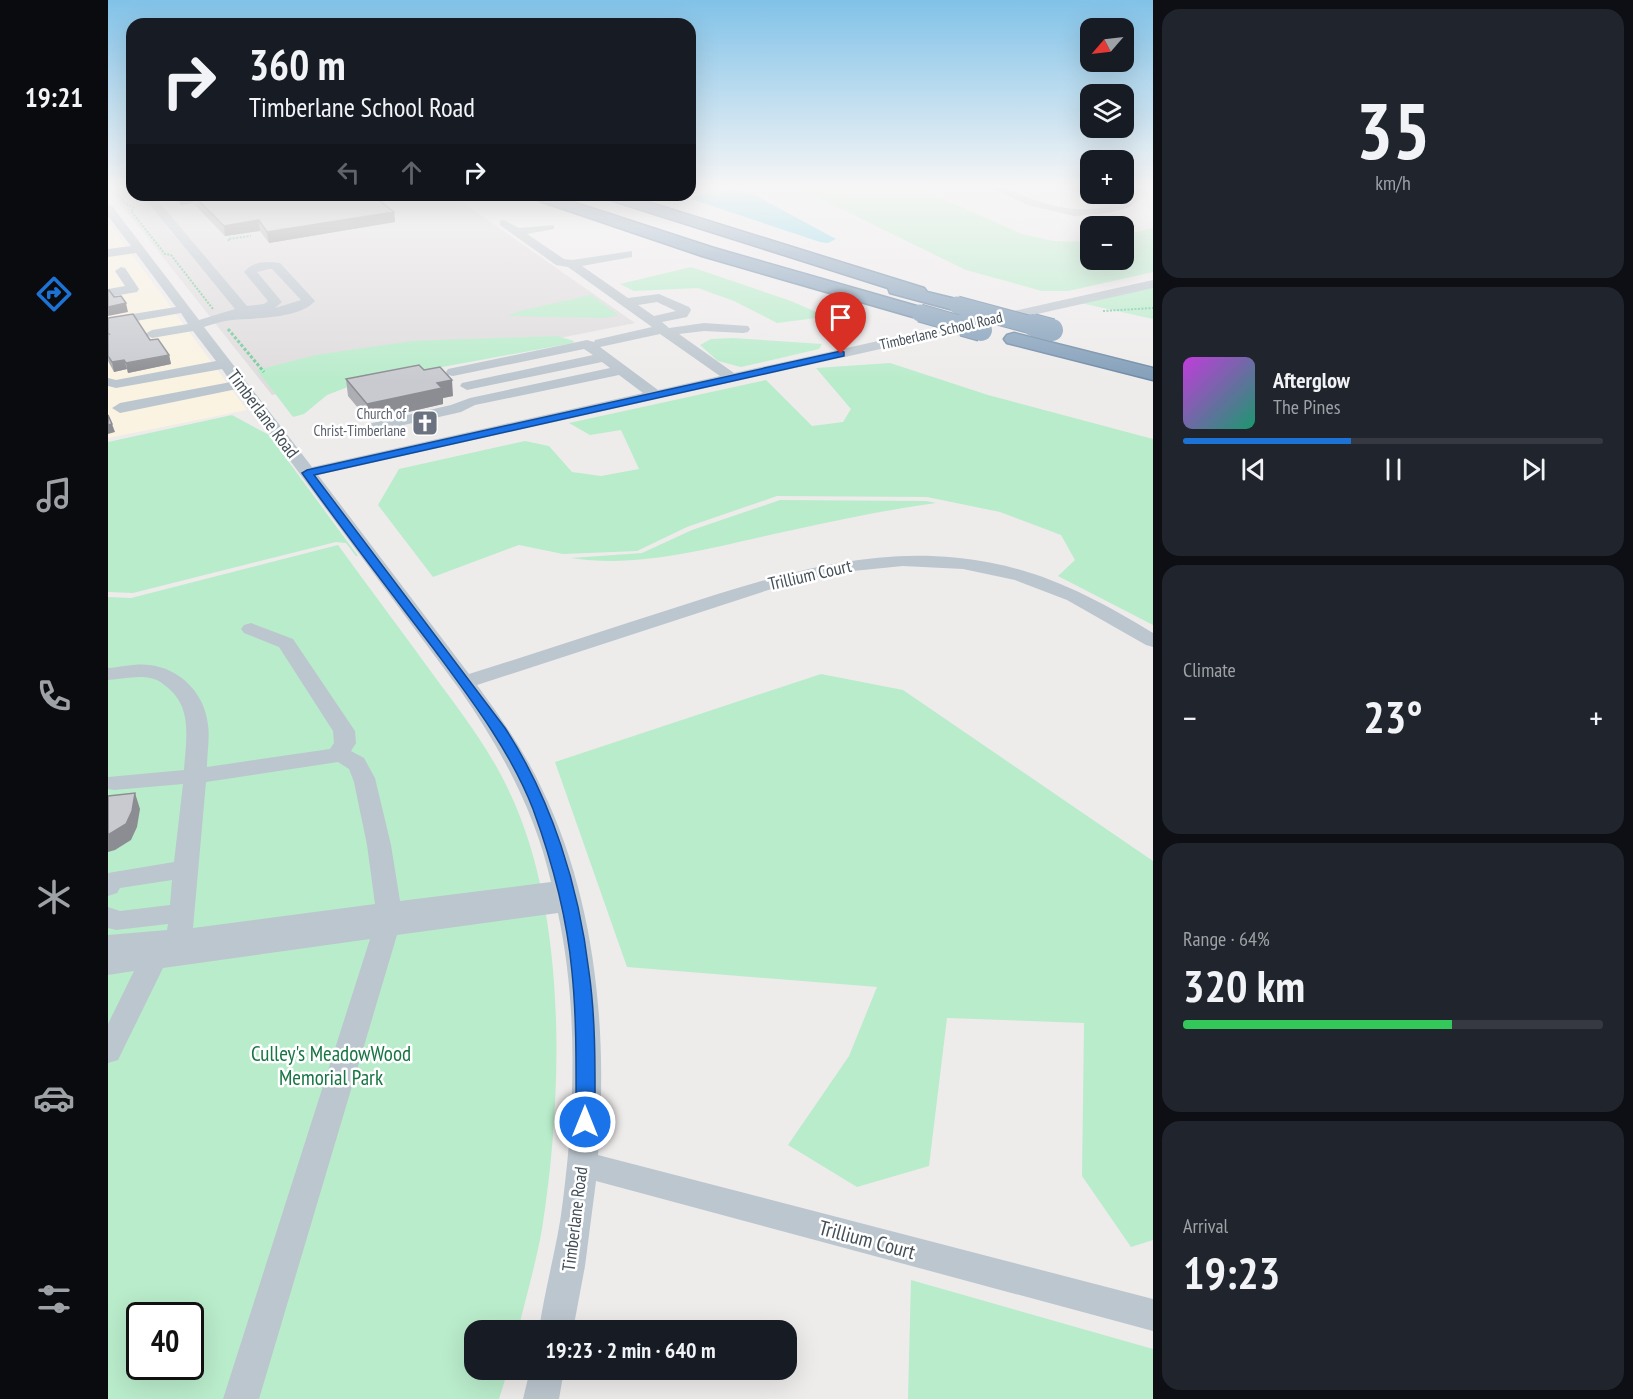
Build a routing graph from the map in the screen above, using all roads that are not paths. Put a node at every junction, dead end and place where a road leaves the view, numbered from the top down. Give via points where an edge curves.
1 (125, 250) edge
2 (194, 250) edge
3 (544, 250) edge
4 (686, 250) edge
5 (706, 250) edge
6 (760, 250) edge
7 (784, 250) edge
8 (108, 254) edge
9 (628, 254) dead end
10 (572, 264) junction
11 (132, 266) edge
12 (1153, 284) edge
13 (844, 292) junction
14 (108, 293) edge
15 (624, 303) junction
16 (957, 305) junction
17 (232, 316) junction
18 (192, 320) junction
19 (651, 321) junction
20 (108, 322) edge
21 (743, 329) dead end
22 (665, 331) junction
23 (152, 334) dead end
24 (602, 350) junction
25 (1153, 355) edge
26 (225, 364) junction
27 (621, 370) junction
28 (1153, 374) edge
29 (731, 378) junction
30 (108, 382) edge
31 (241, 384) junction
32 (655, 395) junction
33 (481, 400) junction
34 (120, 408) dead end
35 (373, 427) dead end
36 (307, 473) junction
37 (251, 629) dead end
38 (1153, 641) edge
39 (108, 674) edge
40 (465, 682) junction
41 (338, 755) junction
42 (195, 776) junction
43 (114, 783) dead end
44 (187, 869) junction
45 (108, 887) edge
46 (567, 896) junction
47 (182, 913) junction
48 (108, 916) edge
49 (388, 919) junction
50 (108, 945) edge
51 (165, 946) junction
52 (108, 965) edge
53 (108, 1052) edge
54 (582, 1164) junction
55 (1153, 1315) edge
56 (558, 1320) edge
57 (545, 1380) edge
58 (241, 1399) edge
59 (541, 1399) edge

1 - 11 street, Timberlane Road
2 - 17 street via 241,306
3 - 10 street via 560,262
4 - 13 highway
5 - 13 highway
6 - 16 highway
7 - 16 highway
8 - 11 street
9 - 10 street
10 - 15 street
11 - 14 street via 133,289
11 - 18 street, Timberlane Road
12 - 29 street, Timberlane School Road
13 - 28 highway, bridge
15 - 19 street
15 - 19 street via 659,298 684,310 682,314
16 - 25 highway, bridge
17 - 17 street via 300,306 309,301 276,266 254,268 250,272 276,302
17 - 18 street
18 - 20 street
18 - 23 street
18 - 26 street, Timberlane Road
19 - 22 street
21 - 22 street
22 - 24 street
22 - 29 street
24 - 27 street
24 - 33 street via 587,344 453,372
26 - 30 street via 116,384
26 - 31 street, Timberlane Road
27 - 32 street
27 - 33 street
29 - 32 street, Timberlane School Road
31 - 34 street
31 - 36 street, Timberlane Road
32 - 36 street, Timberlane School Road
33 - 35 street
36 - 40 street, Timberlane Road
37 - 41 street via 286,643 344,731 345,743
38 - 40 street, Trillium Court via 1090,605 1024,577 980,565 893,561 826,568 784,579
39 - 42 street via 149,671 166,676 181,688 194,705 198,726
40 - 46 street, Timberlane Road via 524,774 540,808
41 - 42 street
41 - 49 street via 357,764 364,777 387,889
42 - 43 street
42 - 44 street
44 - 45 street via 109,881
44 - 47 street
46 - 49 street
46 - 54 street, Timberlane Road via 581,971 585,1034
47 - 48 street via 116,921
47 - 51 street
49 - 51 street
49 - 58 street
50 - 51 street
51 - 52 street
51 - 53 street
54 - 55 street, Trillium Court
54 - 56 street, Timberlane Road
57 - 59 street

